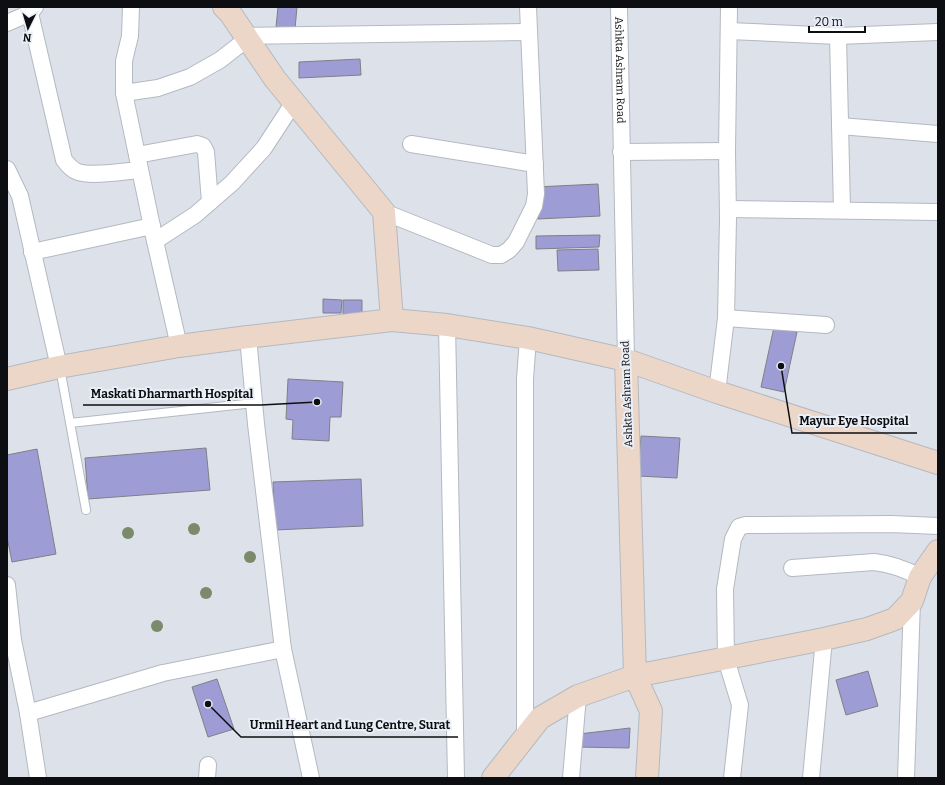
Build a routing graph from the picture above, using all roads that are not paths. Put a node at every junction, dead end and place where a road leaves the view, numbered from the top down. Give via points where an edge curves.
1 (131, 7) edge
2 (528, 7) edge
3 (619, 7) edge
4 (729, 7) edge
5 (228, 9) edge
6 (33, 10) edge
7 (7, 23) edge
8 (729, 31) junction
9 (529, 32) junction
10 (938, 32) edge
11 (838, 36) junction
12 (246, 37) junction
13 (124, 93) junction
14 (294, 102) junction
15 (840, 126) junction
16 (938, 134) edge
17 (411, 144) dead end
18 (727, 151) junction
19 (621, 152) junction
20 (139, 163) junction
21 (535, 164) junction
22 (7, 169) edge
23 (210, 202) junction
24 (728, 209) junction
25 (842, 210) junction
26 (384, 212) junction
27 (938, 212) edge
28 (154, 234) junction
29 (32, 252) junction
30 (726, 318) junction
31 (392, 320) junction
32 (447, 325) junction
33 (826, 325) dead end
34 (248, 337) junction
35 (528, 338) junction
36 (179, 346) junction
37 (626, 360) junction
38 (59, 367) junction
39 (7, 378) edge
40 (717, 392) junction
41 (254, 403) junction
42 (70, 423) junction
43 (938, 463) edge
44 (86, 510) dead end
45 (938, 526) edge
46 (938, 551) edge
47 (792, 568) dead end
48 (920, 577) junction
49 (7, 586) edge
50 (912, 601) junction
51 (824, 639) junction
52 (10, 641) edge
53 (284, 649) junction
54 (726, 659) junction
55 (636, 676) junction
56 (578, 696) junction
57 (28, 713) junction
58 (524, 737) junction
59 (38, 778) edge
60 (311, 778) edge
61 (456, 778) edge
62 (493, 778) edge
63 (570, 778) edge
64 (647, 778) edge
65 (732, 778) edge
66 (811, 778) edge
67 (906, 778) edge

1 - 13 street via 130,36 124,61
2 - 9 street
3 - 19 street, Ashkta Ashram Road
4 - 8 street
5 - 12 street
6 - 7 street
6 - 20 street via 64,160 68,166 78,172 90,174
8 - 11 street
8 - 18 street
9 - 12 street
9 - 21 street
10 - 11 street
11 - 15 street
12 - 13 street via 220,60 190,76 158,88
12 - 14 street
13 - 20 street
14 - 23 street via 264,148 232,183
14 - 26 street
15 - 16 street
15 - 25 street
17 - 21 street
18 - 19 street
18 - 24 street
19 - 37 street, Ashkta Ashram Road
20 - 23 street via 197,144 203,146 206,152
20 - 28 street
21 - 26 street via 534,206 516,242 501,255 492,255
22 - 29 street via 20,196
23 - 28 street via 195,215
24 - 25 street
24 - 30 street
25 - 27 street
26 - 31 street
28 - 29 street
28 - 36 street
29 - 38 street
30 - 33 street
30 - 40 street
31 - 32 street
31 - 34 street
32 - 35 street
32 - 61 street
34 - 36 street
34 - 41 street
35 - 37 street
35 - 58 street via 525,379
36 - 38 street
37 - 40 street
37 - 55 street, Ashkta Ashram Road
38 - 39 street
38 - 42 lane
40 - 43 street
41 - 42 lane
41 - 53 street
42 - 44 lane
45 - 54 street via 833,524 739,527 733,539 725,589
46 - 48 street
47 - 48 street via 874,562 899,566
48 - 50 street
49 - 52 street
50 - 51 street via 895,619 867,629
50 - 67 street
51 - 54 street
51 - 66 street
52 - 57 street
53 - 57 street via 163,673
53 - 60 street
54 - 55 street
54 - 65 street via 740,705
55 - 56 street
55 - 64 street, Ashkta Ashram Road via 651,711
56 - 58 street via 540,718
56 - 63 street
57 - 59 street
58 - 62 street

